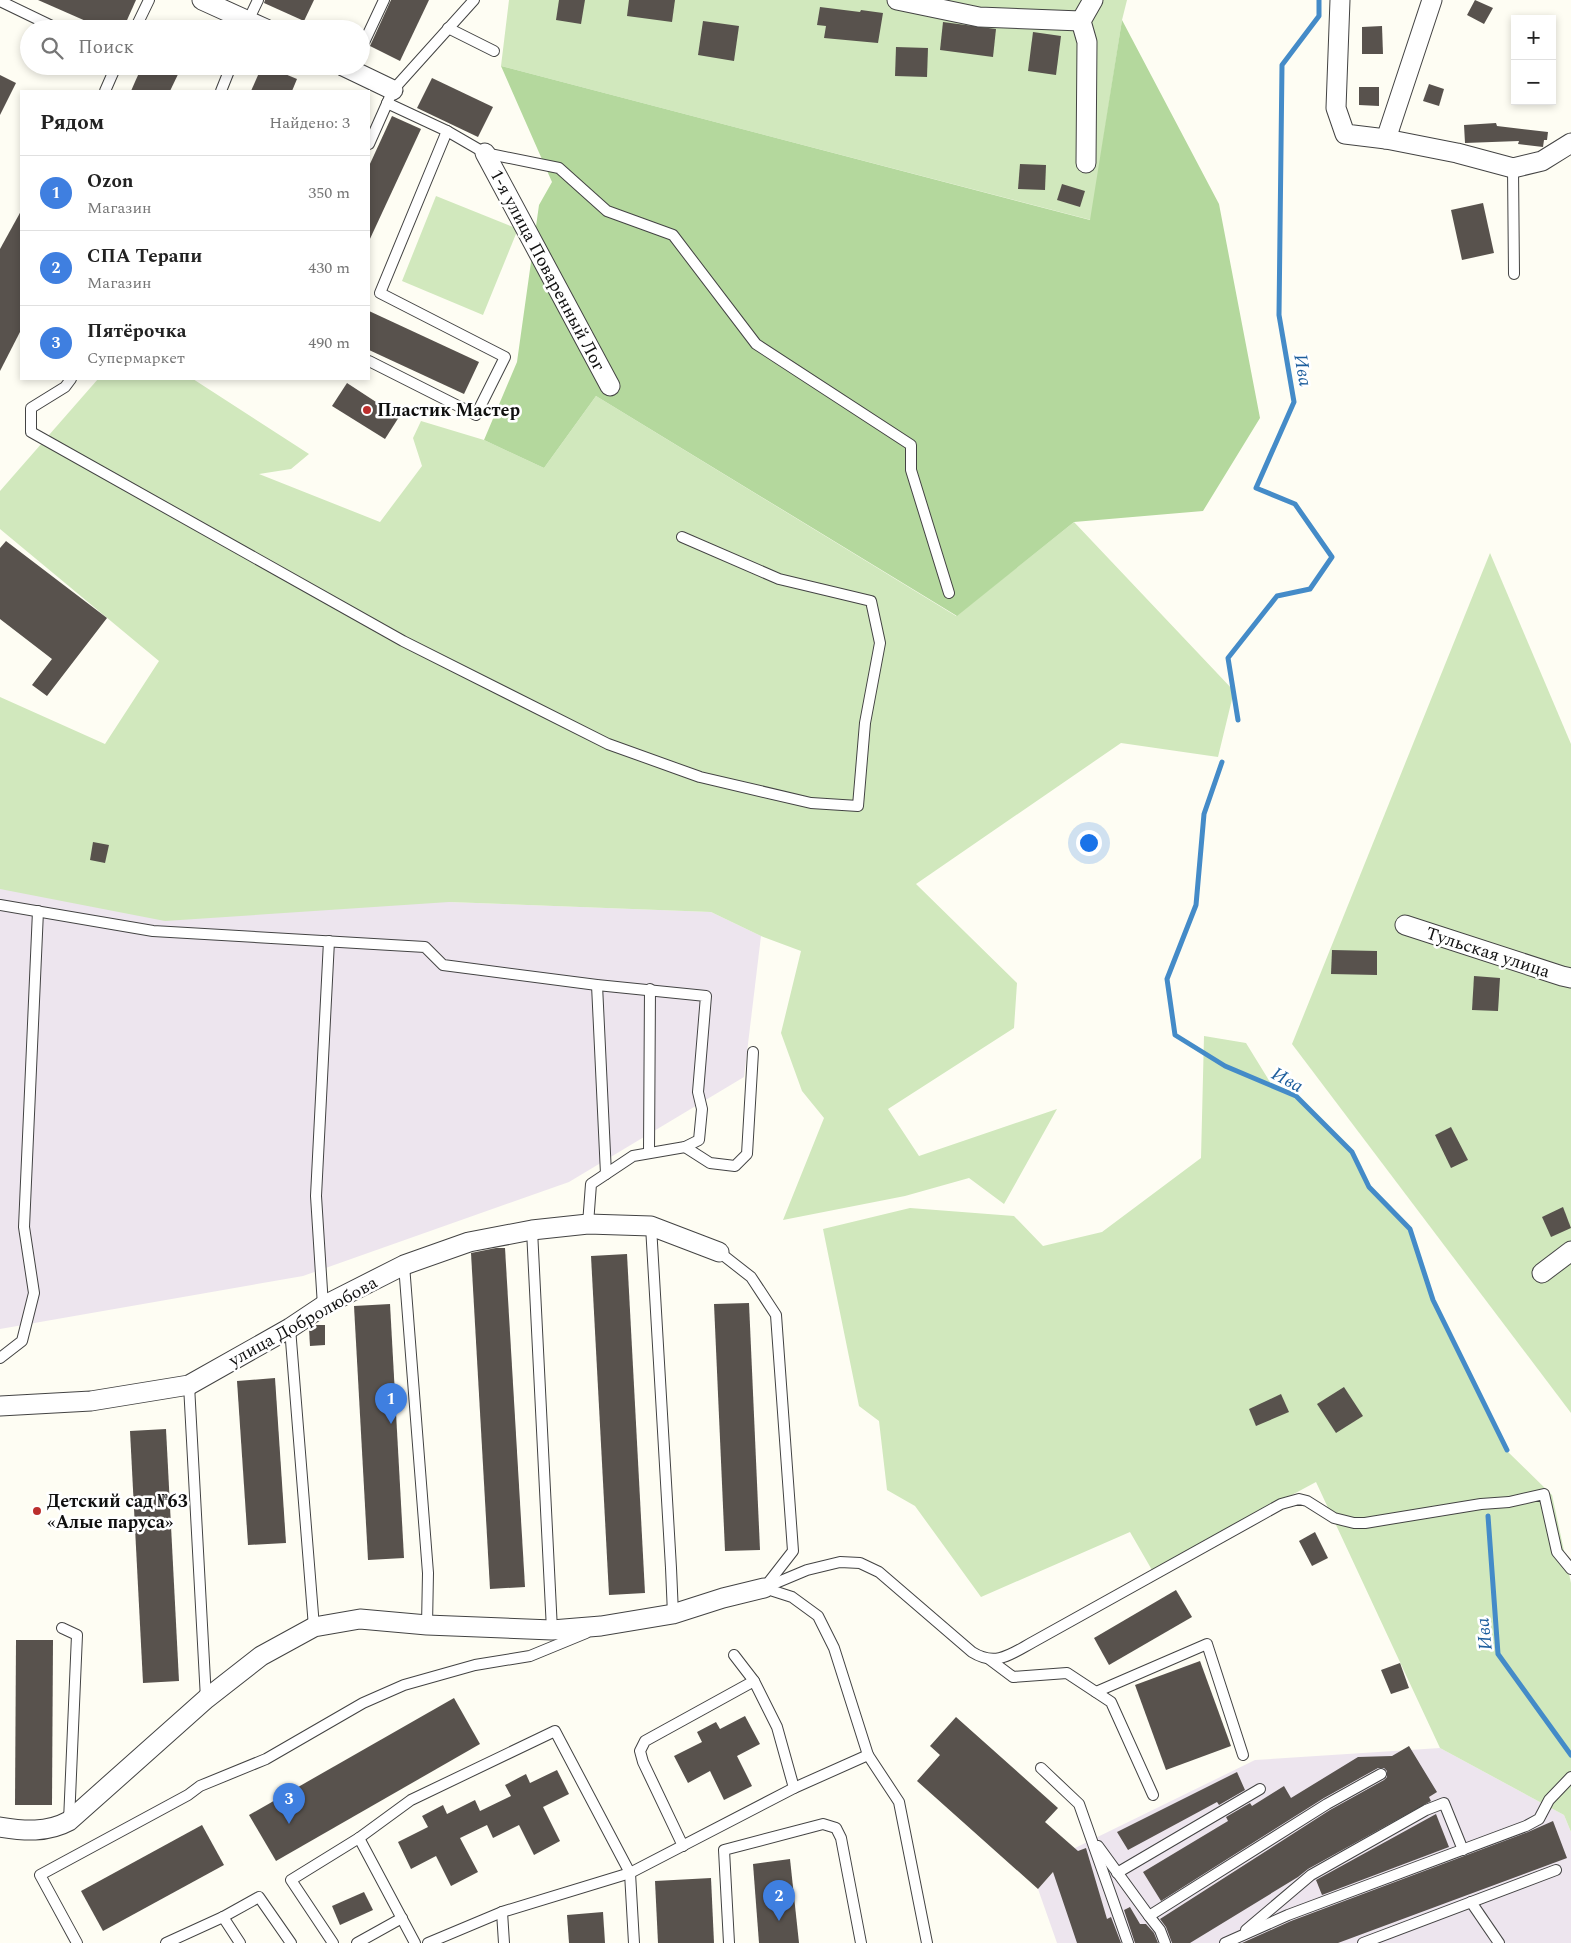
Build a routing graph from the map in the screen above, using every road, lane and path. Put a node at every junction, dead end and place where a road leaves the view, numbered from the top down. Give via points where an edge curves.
1 (149, 0) edge
2 (258, 0) edge
3 (384, 0) edge
4 (474, 0) edge
5 (897, 0) edge
6 (1093, 0) edge
7 (1340, 0) edge
8 (1432, 0) edge
9 (0, 1) edge
10 (214, 2) edge
11 (39, 20) edge
12 (139, 20) edge
13 (240, 20) edge
14 (249, 20) edge
15 (1081, 21) junction
16 (448, 28) junction
17 (370, 30) edge
18 (494, 50) dead end
19 (112, 75) edge
20 (228, 75) edge
21 (359, 75) edge
22 (105, 90) edge
23 (222, 90) edge
24 (390, 96) junction
25 (447, 132) junction
26 (1386, 139) junction
27 (370, 142) edge
28 (1571, 143) edge
29 (485, 154) junction
30 (1086, 163) dead end
31 (1513, 168) junction
32 (1514, 274) dead end
33 (370, 362) edge
34 (70, 380) edge
35 (610, 386) dead end
36 (682, 536) dead end
37 (949, 593) dead end
38 (0, 905) edge
39 (38, 911) junction
40 (1405, 925) dead end
41 (329, 941) junction
42 (1571, 978) edge
43 (597, 985) junction
44 (650, 989) junction
45 (752, 1052) dead end
46 (685, 1147) junction
47 (649, 1153) junction
48 (606, 1174) junction
49 (588, 1224) junction
50 (651, 1226) junction
51 (532, 1230) junction
52 (1571, 1251) edge
53 (719, 1252) joint
54 (404, 1265) junction
55 (1542, 1273) dead end
56 (323, 1306) junction
57 (290, 1328) junction
58 (0, 1358) edge
59 (189, 1385) junction
60 (0, 1406) edge
61 (1571, 1569) edge
62 (764, 1588) junction
63 (673, 1614) junction
64 (427, 1626) junction
65 (601, 1626) junction
66 (314, 1627) junction
67 (62, 1628) dead end
68 (552, 1630) junction
69 (734, 1655) dead end
70 (989, 1660) junction
71 (754, 1681) junction
72 (1096, 1692) junction
73 (206, 1699) junction
74 (868, 1755) junction
75 (1242, 1755) dead end
76 (1041, 1768) dead end
77 (1381, 1774) dead end
78 (1571, 1778) edge
79 (794, 1788) junction
80 (1260, 1789) dead end
81 (1153, 1795) dead end
82 (69, 1821) junction
83 (0, 1827) edge
84 (1090, 1836) junction
85 (359, 1838) junction
86 (683, 1846) junction
87 (1462, 1850) junction
88 (1556, 1870) dead end
89 (630, 1873) junction
90 (1117, 1873) junction
91 (1471, 1902) junction
92 (502, 1912) junction
93 (1149, 1916) junction
94 (223, 1917) junction
95 (402, 1918) junction
96 (1238, 1937) junction
97 (77, 1943) edge
98 (166, 1943) edge
99 (240, 1943) edge
100 (291, 1943) edge
101 (333, 1943) edge
102 (357, 1943) edge
103 (415, 1943) edge
104 (428, 1943) edge
105 (504, 1943) edge
106 (634, 1943) edge
107 (729, 1943) edge
108 (861, 1943) edge
109 (927, 1943) edge
110 (1128, 1943) edge
111 (1165, 1943) edge
112 (1225, 1943) edge
113 (1363, 1943) edge
114 (1499, 1943) edge

1 - 12 lane
2 - 14 lane
3 - 17 lane
4 - 16 lane
5 - 15 street via 979,17
6 - 15 street
7 - 26 street via 1336,108 1345,134
8 - 26 street
9 - 11 lane
10 - 13 street
15 - 30 street via 1087,42
16 - 18 lane
16 - 24 lane
19 - 22 lane
20 - 23 lane
21 - 24 street
24 - 25 lane
24 - 27 lane
25 - 29 lane
25 - 33 lane via 380,293 505,357 476,415
26 - 31 street
28 - 31 street via 1542,161
29 - 35 street, 1-я улица Поваренный Лог
29 - 37 lane via 559,168 607,210 673,236 756,344 911,445 911,470
31 - 32 lane
34 - 36 lane via 65,387 31,408 31,432 403,641 608,744 700,777 811,803 858,806 865,723 880,643 871,601 779,579
38 - 39 lane
39 - 41 lane via 153,931
39 - 58 lane via 24,1226 34,1293 22,1341
40 - 42 street, Тульская улица
41 - 43 lane via 425,947 443,965
41 - 56 lane via 316,1196
43 - 44 lane
43 - 48 lane
44 - 46 lane via 706,996 698,1092 702,1109 699,1140
44 - 47 lane
45 - 46 lane via 747,1154 735,1166 710,1164
46 - 47 lane
47 - 48 lane via 633,1156
48 - 49 lane via 590,1184
49 - 50 street, улица Добролюбова
49 - 51 street, улица Добролюбова
50 - 53 street, улица Добролюбова
50 - 63 lane
51 - 54 street, улица Добролюбова via 469,1242
51 - 68 lane
52 - 55 street
53 - 62 lane via 751,1277 776,1315 793,1552
54 - 56 street, улица Добролюбова
54 - 64 lane via 428,1573
56 - 57 street, улица Добролюбова
57 - 59 street, улица Добролюбова
57 - 66 lane
59 - 60 street, улица Добролюбова via 91,1401
59 - 73 lane
61 - 70 lane via 1557,1552 1544,1494 1509,1502 1354,1523 1334,1518 1307,1501 1291,1500 1006,1656
62 - 63 street
62 - 70 lane via 807,1570 840,1562 860,1563 879,1572 972,1652
62 - 74 lane via 792,1597 818,1616 834,1648
63 - 65 street
64 - 66 street via 360,1619
64 - 68 street
65 - 68 street
65 - 97 lane via 530,1656 475,1665 404,1685 363,1703 266,1759 200,1786 40,1875
66 - 73 street via 261,1656
67 - 82 lane via 77,1635
69 - 71 lane
70 - 72 lane via 1013,1677 1067,1673
71 - 79 lane via 777,1727
71 - 86 lane via 645,1741 640,1751
72 - 75 lane via 1206,1644
72 - 81 lane via 1111,1702
73 - 82 street
74 - 79 lane
74 - 109 lane via 899,1802
76 - 84 lane via 1079,1804
77 - 93 lane
78 - 87 lane via 1549,1800 1540,1819
79 - 86 lane
80 - 90 lane
82 - 83 street via 42,1831
84 - 90 lane
84 - 110 lane
85 - 89 lane via 411,1800 555,1731
85 - 95 lane
85 - 101 lane via 291,1880
86 - 89 lane
87 - 96 lane
87 - 96 lane via 1444,1803 1311,1875
88 - 91 lane
89 - 92 lane
89 - 106 lane
90 - 93 lane
91 - 113 lane
91 - 114 lane
92 - 104 lane
92 - 105 lane
93 - 111 lane
94 - 98 lane
94 - 99 lane
94 - 100 lane via 259,1897
95 - 102 lane
95 - 103 lane
96 - 112 lane
107 - 108 lane via 724,1850 823,1824 836,1828 841,1838

